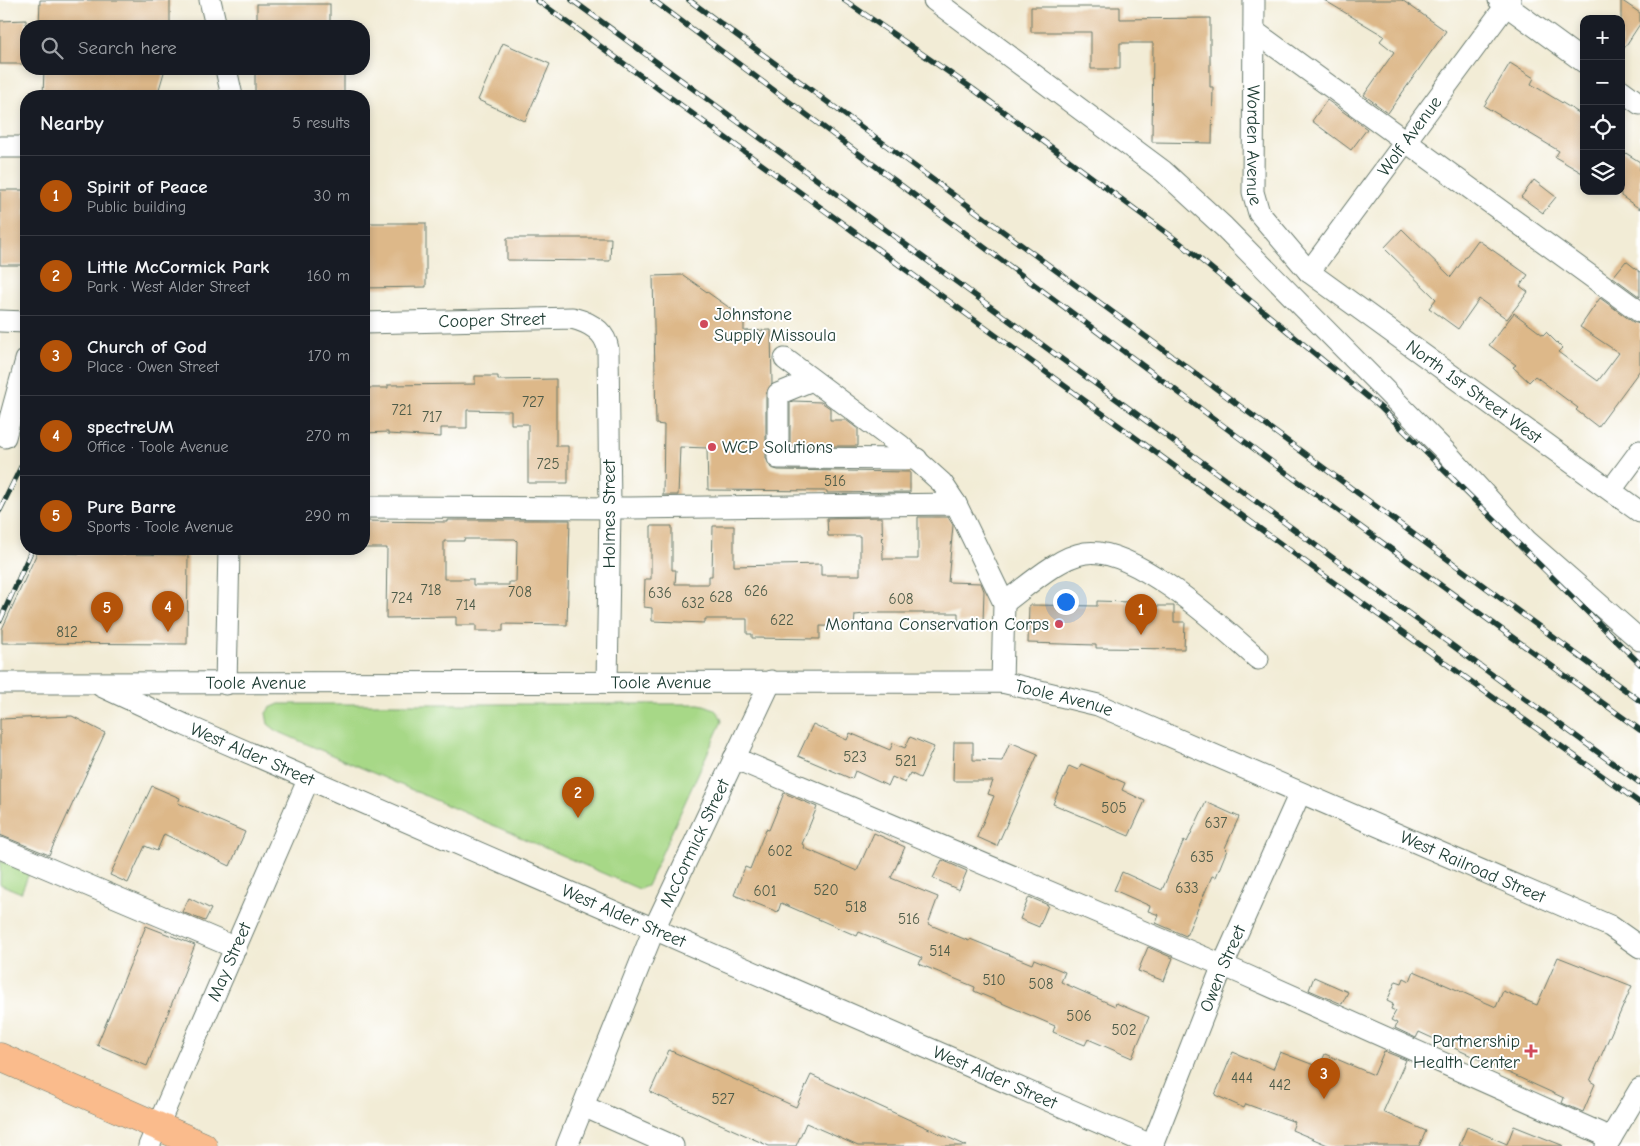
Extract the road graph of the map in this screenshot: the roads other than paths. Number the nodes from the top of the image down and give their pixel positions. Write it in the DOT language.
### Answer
graph roads {
  1 [pos="210,0"];
  2 [pos="934,0"];
  3 [pos="1254,0"];
  4 [pos="1505,2"];
  5 [pos="215,20"];
  6 [pos="1254,31"];
  7 [pos="1581,60"];
  8 [pos="227,75"];
  9 [pos="231,90"];
  10 [pos="1625,93"];
  11 [pos="1640,104"];
  12 [pos="1406,141"];
  13 [pos="0,147"];
  14 [pos="20,147"];
  15 [pos="1309,272"];
  16 [pos="1640,312"];
  17 [pos="0,321"];
  18 [pos="20,322"];
  19 [pos="370,323"];
  20 [pos="607,345"];
  21 [pos="784,359"];
  22 [pos="812,380"];
  23 [pos="20,382"];
  24 [pos="5,438"];
  25 [pos="1640,451"];
  26 [pos="917,459"];
  27 [pos="1611,490"];
  28 [pos="956,504"];
  29 [pos="370,507"];
  30 [pos="610,508"];
  31 [pos="1640,512"];
  32 [pos="228,555"];
  33 [pos="1004,603"];
  34 [pos="1640,640"];
  35 [pos="1258,659"];
  36 [pos="770,681"];
  37 [pos="606,682"];
  38 [pos="1002,682"];
  39 [pos="0,683"];
  40 [pos="96,684"];
  41 [pos="226,684"];
  42 [pos="734,758"];
  43 [pos="310,778"];
  44 [pos="1300,793"];
  45 [pos="0,848"];
  46 [pos="654,929"];
  47 [pos="1640,947"];
  48 [pos="236,948"];
  49 [pos="1222,965"];
  50 [pos="0,1057"];
  51 [pos="1640,1089"];
  52 [pos="583,1106"];
  53 [pos="154,1135"];
  54 [pos="1609,1142"];
  55 [pos="204,1146"];
  56 [pos="567,1146"];
  57 [pos="673,1146"];
  58 [pos="1152,1146"];
  1 -- 5 [label="street"];
  2 -- 34 [label="street"];
  3 -- 6 [label="street, Worden Avenue"];
  4 -- 7 [label="street"];
  4 -- 12 [label="street, Wolf Avenue"];
  6 -- 12 [label="street"];
  6 -- 15 [label="street, Worden Avenue"];
  8 -- 9 [label="street"];
  10 -- 11 [label="street"];
  12 -- 15 [label="street, Wolf Avenue"];
  12 -- 16 [label="street"];
  13 -- 14 [label="street"];
  15 -- 27 [label="street, North 1st Street West"];
  17 -- 18 [label="street"];
  19 -- 20 [label="street, Cooper Street"];
  20 -- 30 [label="street, Holmes Street"];
  21 -- 22 [label="street"];
  22 -- 26 [label="street"];
  22 -- 26 [label="street"];
  23 -- 24 [label="street"];
  25 -- 27 [label="street"];
  26 -- 28 [label="street"];
  27 -- 31 [label="street, North 1st Street West"];
  28 -- 30 [label="street"];
  28 -- 33 [label="street"];
  29 -- 30 [label="street"];
  30 -- 37 [label="street, Holmes Street"];
  32 -- 41 [label="street"];
  33 -- 35 [label="street"];
  33 -- 38 [label="street"];
  36 -- 37 [label="street, Toole Avenue"];
  36 -- 38 [label="street, Toole Avenue"];
  36 -- 42 [label="street, McCormick Street"];
  37 -- 41 [label="street, Toole Avenue"];
  38 -- 44 [label="street, Toole Avenue"];
  39 -- 40 [label="street, Toole Avenue"];
  40 -- 41 [label="street, Toole Avenue"];
  40 -- 43 [label="street, West Alder Street"];
  42 -- 46 [label="street, McCormick Street"];
  42 -- 49 [label="street"];
  43 -- 46 [label="street, West Alder Street"];
  43 -- 48 [label="street, May Street"];
  44 -- 47 [label="street, West Railroad Street"];
  44 -- 49 [label="street, Owen Street"];
  45 -- 48 [label="street"];
  46 -- 52 [label="street, McCormick Street"];
  46 -- 58 [label="street, West Alder Street"];
  48 -- 53 [label="street, May Street"];
  49 -- 54 [label="street"];
  49 -- 58 [label="street, Owen Street"];
  50 -- 53 [label="main road"];
  51 -- 54 [label="street"];
  52 -- 56 [label="street, McCormick Street"];
  52 -- 57 [label="street"];
  53 -- 55 [label="main road"];
}
